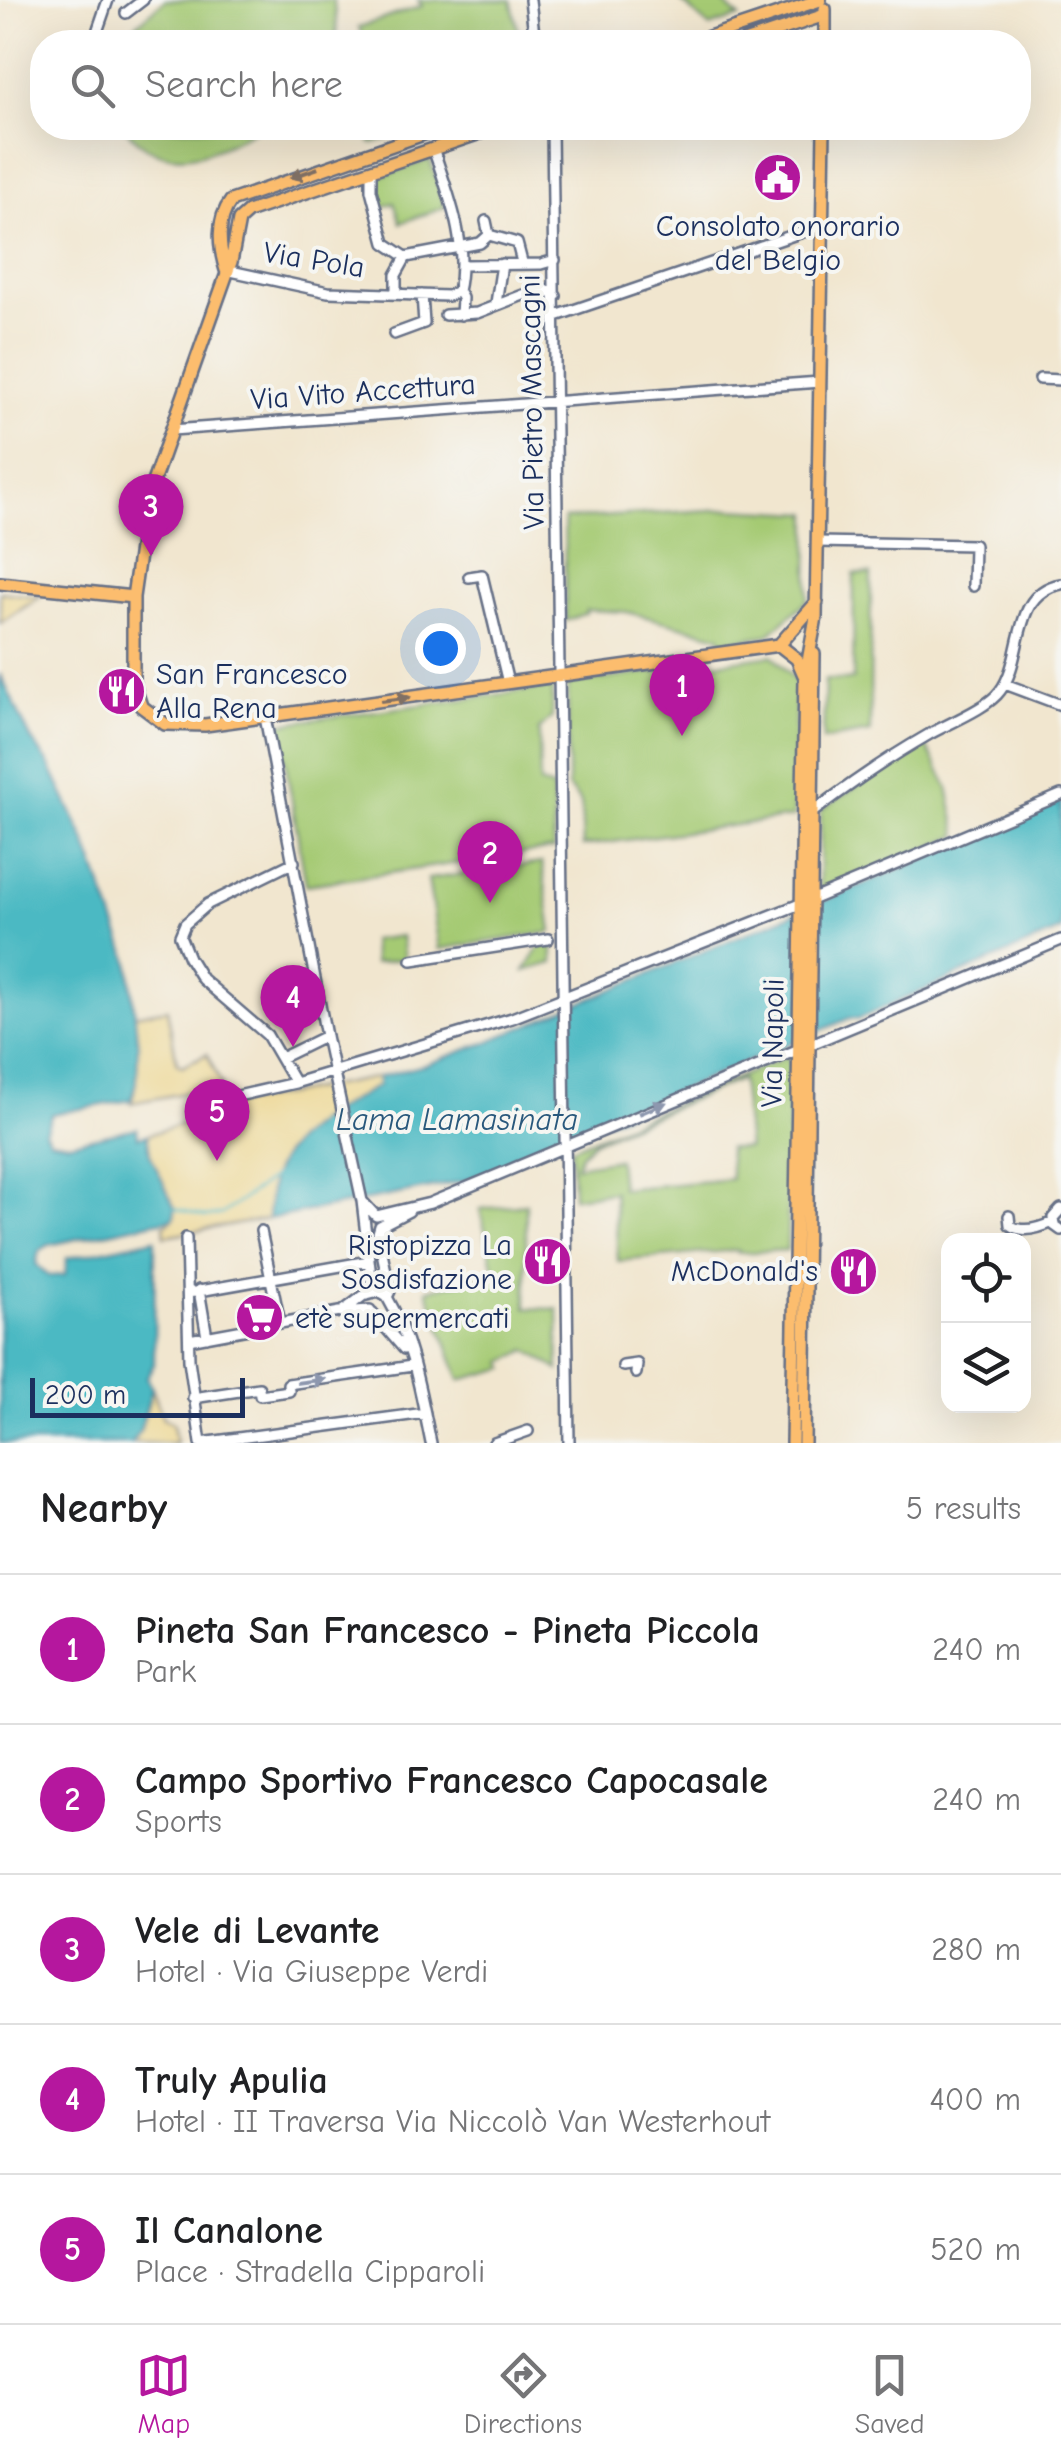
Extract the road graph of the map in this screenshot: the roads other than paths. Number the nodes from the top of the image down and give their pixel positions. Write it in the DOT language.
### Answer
graph roads {
  1 [pos="108,0"];
  2 [pos="144,0"];
  3 [pos="530,0"];
  4 [pos="823,0"];
  5 [pos="126,13"];
  6 [pos="825,15"];
  7 [pos="98,29"];
  8 [pos="534,30"];
  9 [pos="731,30"];
  10 [pos="780,30"];
  11 [pos="825,30"];
  12 [pos="403,140"];
  13 [pos="458,140"];
  14 [pos="552,140"];
  15 [pos="824,140"];
  16 [pos="434,148"];
  17 [pos="365,152"];
  18 [pos="371,170"];
  19 [pos="486,222"];
  20 [pos="822,226"];
  21 [pos="488,235"];
  22 [pos="458,245"];
  23 [pos="406,257"];
  24 [pos="522,262"];
  25 [pos="552,262"];
  26 [pos="502,264"];
  27 [pos="464,265"];
  28 [pos="226,270"];
  29 [pos="541,288"];
  30 [pos="458,291"];
  31 [pos="396,294"];
  32 [pos="422,295"];
  33 [pos="556,296"];
  34 [pos="496,303"];
  35 [pos="461,314"];
  36 [pos="445,315"];
  37 [pos="556,316"];
  38 [pos="394,334"];
  39 [pos="1040,379"];
  40 [pos="1061,380"];
  41 [pos="820,382"];
  42 [pos="557,402"];
  43 [pos="172,430"];
  44 [pos="818,542"];
  45 [pos="469,577"];
  46 [pos="0,583"];
  47 [pos="1061,584"];
  48 [pos="973,586"];
  49 [pos="133,597"];
  50 [pos="816,602"];
  51 [pos="813,645"];
  52 [pos="779,646"];
  53 [pos="560,676"];
  54 [pos="805,678"];
  55 [pos="508,683"];
  56 [pos="1005,684"];
  57 [pos="1061,706"];
  58 [pos="265,717"];
  59 [pos="1061,795"];
  60 [pos="813,812"];
  61 [pos="294,862"];
  62 [pos="806,902"];
  63 [pos="548,939"];
  64 [pos="1061,940"];
  65 [pos="412,960"];
  66 [pos="563,1002"];
  67 [pos="326,1036"];
  68 [pos="804,1045"];
  69 [pos="281,1058"];
  70 [pos="335,1074"];
  71 [pos="295,1084"];
  72 [pos="202,1104"];
  73 [pos="564,1146"];
  74 [pos="362,1201"];
  75 [pos="1061,1210"];
  76 [pos="1010,1216"];
  77 [pos="377,1221"];
  78 [pos="1052,1222"];
  79 [pos="364,1224"];
  80 [pos="1061,1230"];
  81 [pos="261,1231"];
  82 [pos="186,1238"];
  83 [pos="369,1261"];
  84 [pos="270,1277"];
  85 [pos="200,1290"];
  86 [pos="188,1292"];
  87 [pos="371,1294"];
  88 [pos="388,1298"];
  89 [pos="371,1311"];
  90 [pos="340,1312"];
  91 [pos="280,1323"];
  92 [pos="207,1336"];
  93 [pos="188,1340"];
  94 [pos="411,1360"];
  95 [pos="623,1366"];
  96 [pos="638,1367"];
  97 [pos="194,1398"];
  98 [pos="425,1413"];
  99 [pos="528,1431"];
  100 [pos="238,1441"];
  101 [pos="201,1443"];
  102 [pos="431,1443"];
  103 [pos="494,1443"];
  104 [pos="570,1443"];
  105 [pos="792,1443"];
  106 [pos="804,1443"];
  1 -- 7 [label="street"];
  2 -- 5 [label="street"];
  3 -- 8 [label="street"];
  4 -- 6 [label="main road"];
  4 -- 9 [label="main road"];
  6 -- 10 [label="main road"];
  6 -- 11 [label="main road"];
  12 -- 17 [label="main road"];
  13 -- 16 [label="main road"];
  14 -- 25 [label="street, Via Pietro Mascagni"];
  15 -- 20 [label="main road, Via Napoli"];
  16 -- 18 [label="main road"];
  16 -- 22 [label="street"];
  17 -- 18 [label="main road"];
  17 -- 28 [label="main road, one-way"];
  18 -- 23 [label="street"];
  18 -- 28 [label="main road"];
  19 -- 21 [label="street"];
  20 -- 37 [label="street"];
  20 -- 41 [label="main road, Via Napoli"];
  21 -- 22 [label="street"];
  21 -- 24 [label="street"];
  22 -- 23 [label="street"];
  22 -- 27 [label="street"];
  23 -- 31 [label="street"];
  24 -- 25 [label="street"];
  24 -- 26 [label="street"];
  25 -- 29 [label="street"];
  25 -- 33 [label="street, Via Pietro Mascagni"];
  26 -- 27 [label="street"];
  26 -- 34 [label="street"];
  27 -- 30 [label="street"];
  28 -- 31 [label="street, Via Pola"];
  28 -- 43 [label="main road"];
  29 -- 33 [label="street"];
  29 -- 34 [label="street"];
  30 -- 32 [label="street, Via Pola"];
  30 -- 35 [label="street"];
  31 -- 32 [label="street, Via Pola"];
  32 -- 38 [label="street"];
  33 -- 37 [label="street, Via Pietro Mascagni"];
  34 -- 35 [label="street"];
  35 -- 36 [label="street"];
  37 -- 42 [label="street, Via Pietro Mascagni"];
  39 -- 40 [label="street"];
  41 -- 42 [label="street, Via Vito Accettura"];
  41 -- 44 [label="main road, Via Napoli"];
  42 -- 43 [label="street, Via Vito Accettura"];
  42 -- 53 [label="street, Via Pietro Mascagni"];
  43 -- 49 [label="main road"];
  44 -- 48 [label="street"];
  44 -- 50 [label="main road, Via Napoli"];
  45 -- 55 [label="street"];
  46 -- 49 [label="main road"];
  47 -- 56 [label="street"];
  49 -- 58 [label="main road"];
  50 -- 51 [label="main road, Via Napoli"];
  50 -- 52 [label="main road"];
  51 -- 54 [label="main road, Via Napoli"];
  51 -- 60 [label="main road, Via Napoli"];
  52 -- 53 [label="main road"];
  52 -- 54 [label="main road"];
  53 -- 55 [label="main road"];
  53 -- 66 [label="street, Via Pietro Mascagni"];
  54 -- 62 [label="main road, Via Napoli"];
  58 -- 55 [label="main road, one-way"];
  56 -- 57 [label="street"];
  56 -- 60 [label="street"];
  58 -- 61 [label="street"];
  59 -- 62 [label="street"];
  60 -- 62 [label="main road, Via Napoli"];
  61 -- 67 [label="street"];
  61 -- 69 [label="street"];
  62 -- 66 [label="street"];
  62 -- 68 [label="main road, Via Napoli"];
  63 -- 65 [label="street"];
  64 -- 68 [label="street"];
  66 -- 70 [label="street"];
  66 -- 73 [label="street, Via Pietro Mascagni"];
  67 -- 69 [label="street"];
  67 -- 70 [label="street"];
  73 -- 68 [label="street, one-way"];
  68 -- 105 [label="main road, Via Napoli"];
  68 -- 106 [label="main road, Via Napoli"];
  69 -- 71 [label="street"];
  70 -- 71 [label="street"];
  70 -- 74 [label="street"];
  71 -- 72 [label="street"];
  73 -- 77 [label="street"];
  73 -- 104 [label="street, Via Pietro Mascagni"];
  74 -- 77 [label="street"];
  74 -- 79 [label="street"];
  75 -- 78 [label="street"];
  76 -- 78 [label="street"];
  77 -- 79 [label="street"];
  77 -- 88 [label="street"];
  78 -- 80 [label="street"];
  79 -- 83 [label="street"];
  81 -- 84 [label="street"];
  82 -- 86 [label="street"];
  83 -- 84 [label="street"];
  83 -- 87 [label="street"];
  84 -- 85 [label="street"];
  84 -- 91 [label="street"];
  85 -- 86 [label="street"];
  85 -- 92 [label="street"];
  86 -- 93 [label="street"];
  87 -- 88 [label="street"];
  87 -- 89 [label="street"];
  87 -- 90 [label="street"];
  88 -- 89 [label="street"];
  88 -- 94 [label="street"];
  89 -- 90 [label="street"];
  89 -- 94 [label="street"];
  90 -- 91 [label="street"];
  91 -- 92 [label="street"];
  92 -- 93 [label="street"];
  93 -- 97 [label="street"];
  97 -- 94 [label="street, one-way"];
  94 -- 98 [label="street"];
  95 -- 96 [label="street"];
  97 -- 101 [label="street"];
  98 -- 100 [label="street"];
  98 -- 102 [label="street"];
  99 -- 103 [label="street"];
  100 -- 101 [label="street"];
}
